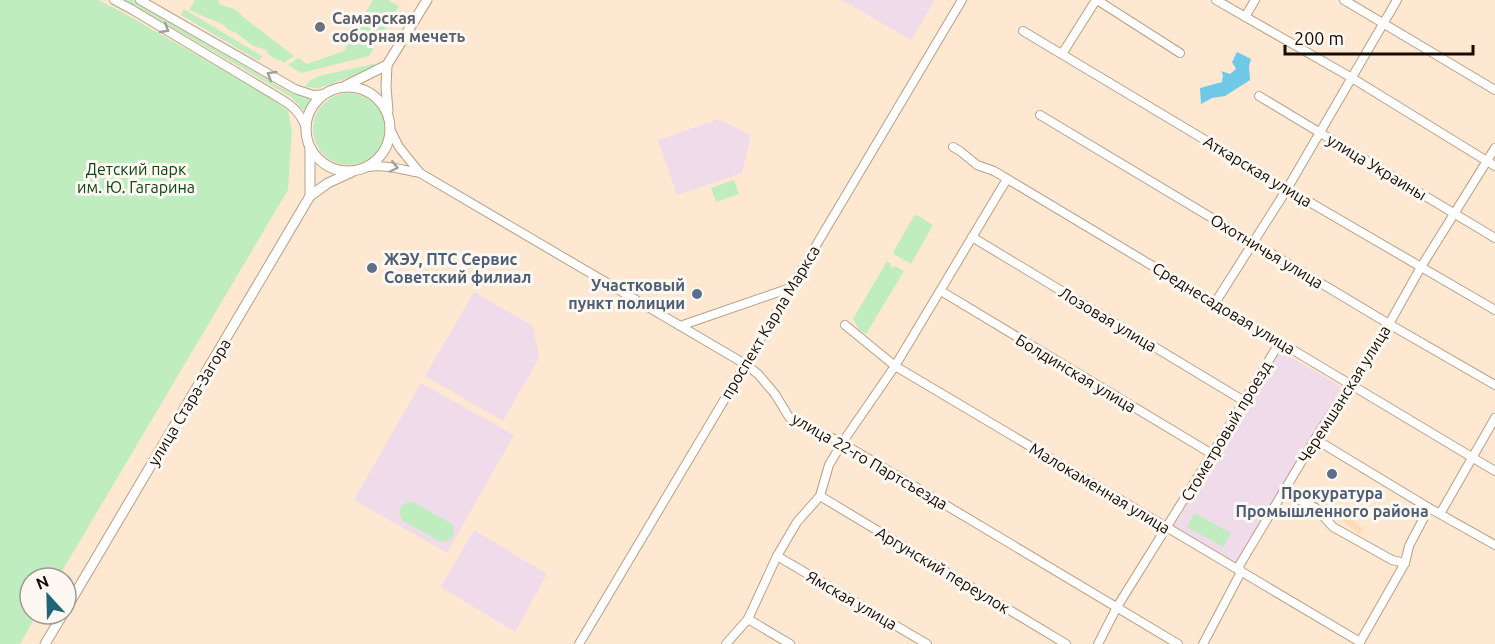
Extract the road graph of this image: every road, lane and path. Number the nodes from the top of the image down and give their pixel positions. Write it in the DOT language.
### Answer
graph roads {
  1 [pos="114,0"];
  2 [pos="140,0"];
  3 [pos="427,0"];
  4 [pos="962,0"];
  5 [pos="1096,0"];
  6 [pos="1216,0"];
  7 [pos="1255,0"];
  8 [pos="1344,0"];
  9 [pos="1397,0"];
  10 [pos="1245,17"];
  11 [pos="1384,23"];
  12 [pos="1023,30"];
  13 [pos="1180,53"];
  14 [pos="1062,54"];
  15 [pos="387,65"];
  16 [pos="1352,78"];
  17 [pos="345,86"];
  18 [pos="1495,90"];
  19 [pos="325,94"];
  20 [pos="1259,96"];
  21 [pos="1040,115"];
  22 [pos="388,117"];
  23 [pos="306,128"];
  24 [pos="391,131"];
  25 [pos="1320,133"];
  26 [pos="953,147"];
  27 [pos="310,148"];
  28 [pos="1495,148"];
  29 [pos="1486,161"];
  30 [pos="368,166"];
  31 [pos="1495,166"];
  32 [pos="352,172"];
  33 [pos="420,173"];
  34 [pos="1007,179"];
  35 [pos="1287,189"];
  36 [pos="310,196"];
  37 [pos="1454,214"];
  38 [pos="972,237"];
  39 [pos="1495,238"];
  40 [pos="1254,243"];
  41 [pos="1421,267"];
  42 [pos="790,288"];
  43 [pos="941,291"];
  44 [pos="1215,303"];
  45 [pos="1495,310"];
  46 [pos="1389,324"];
  47 [pos="680,326"];
  48 [pos="845,326"];
  49 [pos="1280,342"];
  50 [pos="745,364"];
  51 [pos="896,366"];
  52 [pos="1350,384"];
  53 [pos="1495,385"];
  54 [pos="1244,401"];
  55 [pos="1495,418"];
  56 [pos="1316,439"];
  57 [pos="842,443"];
  58 [pos="1212,454"];
  59 [pos="1473,457"];
  60 [pos="1495,471"];
  61 [pos="1282,492"];
  62 [pos="820,496"];
  63 [pos="1430,508"];
  64 [pos="1440,514"];
  65 [pos="1167,528"];
  66 [pos="1495,545"];
  67 [pos="777,556"];
  68 [pos="1405,563"];
  69 [pos="1241,572"];
  70 [pos="78,589"];
  71 [pos="1117,607"];
  72 [pos="748,619"];
  73 [pos="56,626"];
  74 [pos="1360,643"];
  75 [pos="45,644"];
  76 [pos="579,644"];
  77 [pos="726,644"];
  78 [pos="790,644"];
  79 [pos="927,644"];
  80 [pos="1066,644"];
  81 [pos="1098,644"];
  82 [pos="1178,644"];
  83 [pos="1203,644"];
  1 -- 23 [label="street, one-way"];
  19 -- 2 [label="street, one-way"];
  3 -- 15 [label="main road"];
  4 -- 42 [label="street, проспект Карла Маркса"];
  5 -- 13 [label="street"];
  5 -- 14 [label="street"];
  6 -- 10 [label="street"];
  7 -- 10 [label="street"];
  8 -- 11 [label="street"];
  9 -- 11 [label="street"];
  10 -- 16 [label="street"];
  11 -- 16 [label="street"];
  11 -- 18 [label="street"];
  12 -- 14 [label="street, Аткарская улица"];
  14 -- 35 [label="street, Аткарская улица"];
  15 -- 17 [label="main road"];
  15 -- 22 [label="main road"];
  16 -- 25 [label="street"];
  16 -- 29 [label="street"];
  17 -- 19 [label="main road"];
  17 -- 22 [label="main road"];
  19 -- 23 [label="main road"];
  20 -- 25 [label="street, улица Украины"];
  21 -- 40 [label="street, Охотничья улица"];
  22 -- 24 [label="main road"];
  23 -- 27 [label="main road"];
  24 -- 30 [label="main road"];
  24 -- 33 [label="street, улица 22-го Партсъезда"];
  25 -- 35 [label="street"];
  25 -- 37 [label="street, улица Украины"];
  26 -- 34 [label="street, Среднесадовая улица"];
  27 -- 32 [label="main road"];
  27 -- 36 [label="main road"];
  28 -- 29 [label="street, Черемшанская улица"];
  29 -- 31 [label="street"];
  29 -- 37 [label="street, Черемшанская улица"];
  30 -- 32 [label="main road"];
  30 -- 33 [label="street, улица 22-го Партсъезда, one-way"];
  32 -- 36 [label="main road, улица Стара-Загора"];
  33 -- 47 [label="street, улица 22-го Партсъезда"];
  34 -- 38 [label="street"];
  34 -- 44 [label="street, Среднесадовая улица"];
  35 -- 40 [label="street"];
  35 -- 41 [label="street, Аткарская улица"];
  36 -- 70 [label="main road, улица Стара-Загора"];
  37 -- 39 [label="street, улица Украины"];
  37 -- 41 [label="street, Черемшанская улица"];
  38 -- 43 [label="street"];
  38 -- 54 [label="street, Лозовая улица"];
  40 -- 44 [label="street"];
  40 -- 46 [label="street, Охотничья улица"];
  41 -- 45 [label="street, Аткарская улица"];
  41 -- 46 [label="street, Черемшанская улица"];
  42 -- 47 [label="street"];
  42 -- 50 [label="street, проспект Карла Маркса"];
  43 -- 51 [label="street"];
  43 -- 58 [label="street, Болдинская улица"];
  44 -- 49 [label="street, Среднесадовая улица"];
  46 -- 52 [label="street, Черемшанская улица"];
  46 -- 53 [label="street, Охотничья улица"];
  47 -- 50 [label="street, улица 22-го Партсъезда"];
  48 -- 51 [label="street, Малокаменная улица"];
  49 -- 52 [label="street, Среднесадовая улица"];
  49 -- 54 [label="street, Стометровый проезд"];
  50 -- 57 [label="street, улица 22-го Партсъезда"];
  50 -- 76 [label="street, проспект Карла Маркса"];
  51 -- 57 [label="street"];
  51 -- 65 [label="street, Малокаменная улица"];
  52 -- 56 [label="street, Черемшанская улица"];
  52 -- 59 [label="street, Среднесадовая улица"];
  54 -- 58 [label="street, Стометровый проезд"];
  55 -- 59 [label="street"];
  56 -- 61 [label="street, Черемшанская улица"];
  56 -- 63 [label="street"];
  57 -- 62 [label="street"];
  57 -- 71 [label="street, улица 22-го Партсъезда"];
  58 -- 65 [label="street, Стометровый проезд"];
  59 -- 60 [label="street, Среднесадовая улица"];
  59 -- 64 [label="street"];
  61 -- 68 [label="street"];
  61 -- 69 [label="street, Черемшанская улица"];
  62 -- 67 [label="street"];
  62 -- 80 [label="street, Аргунский переулок"];
  63 -- 64 [label="street"];
  63 -- 68 [label="street"];
  64 -- 66 [label="street"];
  65 -- 69 [label="street, Малокаменная улица"];
  65 -- 71 [label="street, Стометровый проезд"];
  67 -- 72 [label="street"];
  67 -- 79 [label="street, Ямская улица"];
  68 -- 74 [label="street"];
  69 -- 74 [label="street, Малокаменная улица"];
  69 -- 83 [label="street, Черемшанская улица"];
  71 -- 81 [label="street, Стометровый проезд"];
  71 -- 82 [label="street, улица 22-го Партсъезда"];
  72 -- 77 [label="street"];
  72 -- 78 [label="street"];
  73 -- 75 [label="main road"];
}
